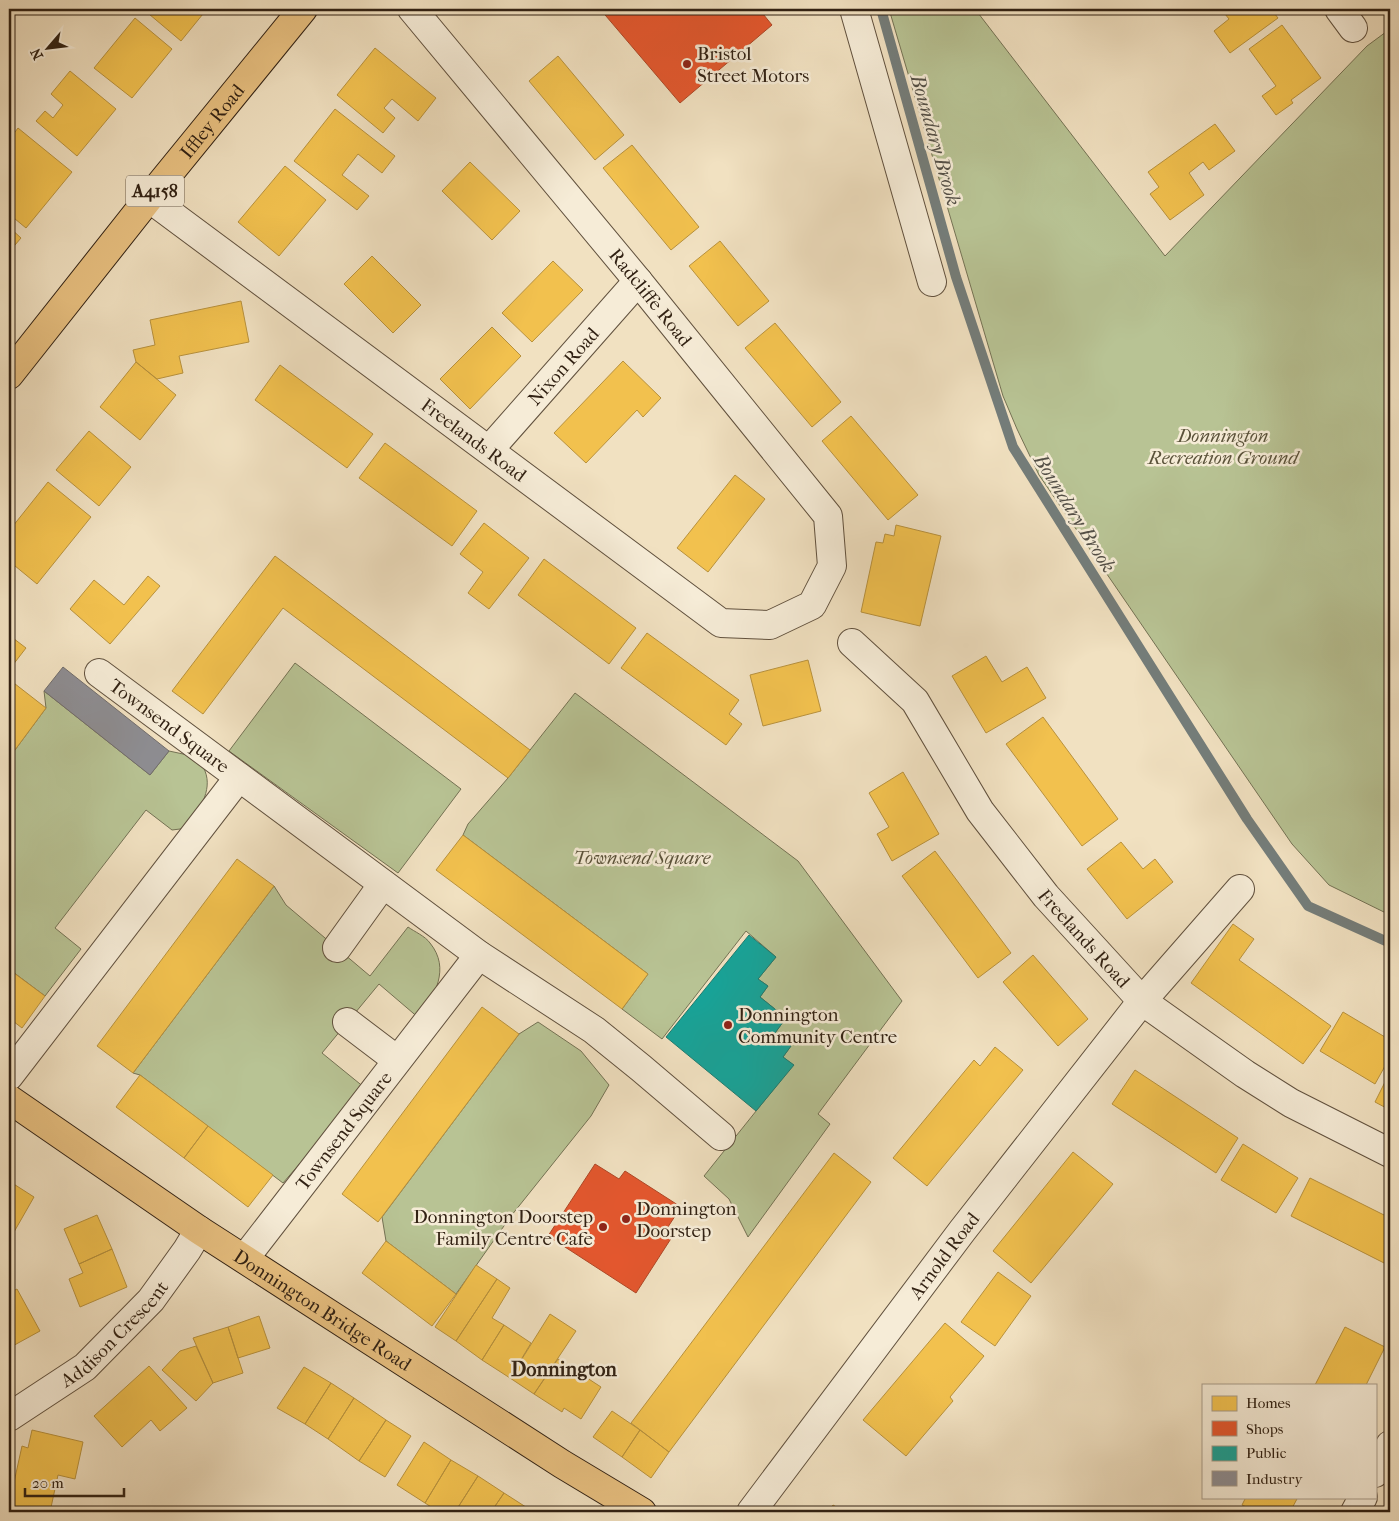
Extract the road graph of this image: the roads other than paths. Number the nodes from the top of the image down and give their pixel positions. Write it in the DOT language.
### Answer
graph roads {
  1 [pos="302,9"];
  2 [pos="412,9"];
  3 [pos="854,9"];
  4 [pos="149,198"];
  5 [pos="638,281"];
  6 [pos="932,282"];
  7 [pos="9,375"];
  8 [pos="489,450"];
  9 [pos="812,605"];
  10 [pos="852,643"];
  11 [pos="99,673"];
  12 [pos="239,776"];
  13 [pos="383,884"];
  14 [pos="1240,888"];
  15 [pos="337,948"];
  16 [pos="479,955"];
  17 [pos="1142,1001"];
  18 [pos="347,1022"];
  19 [pos="397,1060"];
  20 [pos="9,1076"];
  21 [pos="9,1099"];
  22 [pos="721,1136"];
  23 [pos="1390,1153"];
  24 [pos="199,1230"];
  25 [pos="245,1258"];
  26 [pos="9,1417"];
  27 [pos="1390,1444"];
  28 [pos="1376,1471"];
  29 [pos="1362,1498"];
  30 [pos="642,1512"];
  31 [pos="751,1512"];
  32 [pos="1355,1512"];
  1 -- 4 [label="main road, Iffley Road / A4158"];
  2 -- 5 [label="street, Radcliffe Road"];
  3 -- 6 [label="street"];
  4 -- 7 [label="main road, Iffley Road / A4158"];
  4 -- 8 [label="street, Freelands Road"];
  5 -- 8 [label="street, Nixon Road"];
  5 -- 9 [label="street, Radcliffe Road"];
  8 -- 9 [label="street, Freelands Road"];
  10 -- 17 [label="street, Freelands Road"];
  11 -- 12 [label="street, Townsend Square"];
  12 -- 13 [label="street, Townsend Square"];
  12 -- 20 [label="street, Townsend Square"];
  13 -- 15 [label="street"];
  13 -- 16 [label="street, Townsend Square"];
  14 -- 17 [label="street, Arnold Road"];
  16 -- 19 [label="street, Townsend Square"];
  16 -- 22 [label="street, Townsend Square"];
  17 -- 23 [label="street, Freelands Road"];
  17 -- 31 [label="street, Arnold Road"];
  18 -- 19 [label="street"];
  19 -- 25 [label="street, Townsend Square"];
  21 -- 24 [label="main road, Donnington Bridge Road"];
  24 -- 25 [label="main road, Donnington Bridge Road"];
  24 -- 26 [label="street, Addison Crescent"];
  25 -- 30 [label="main road, Donnington Bridge Road"];
  27 -- 28 [label="street"];
  29 -- 32 [label="street"];
}
